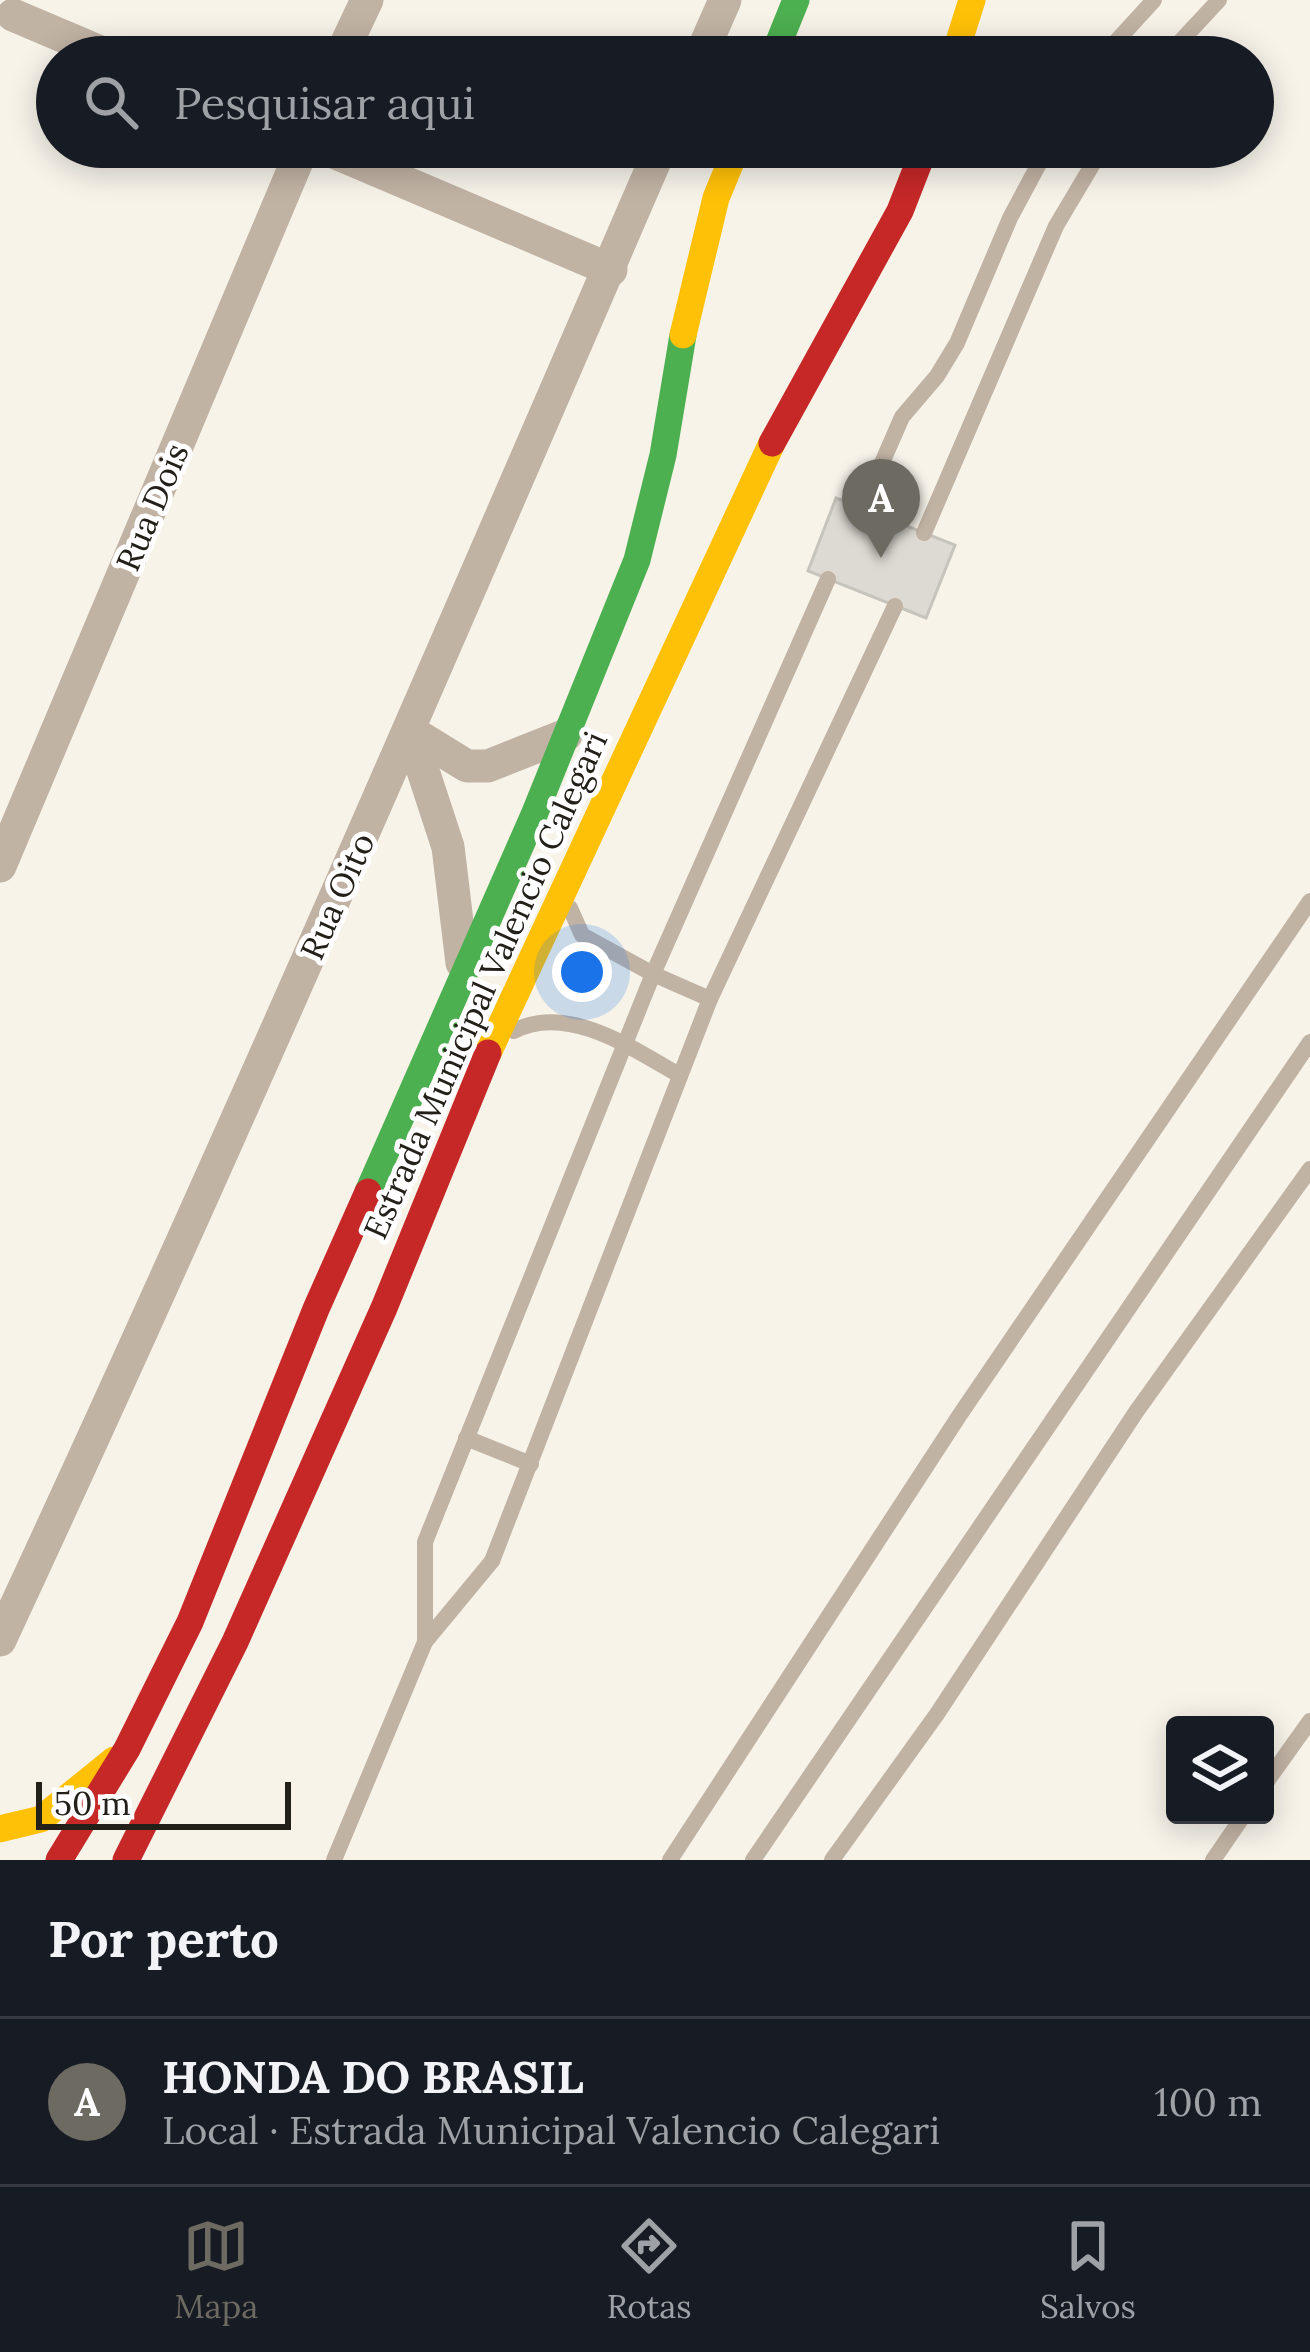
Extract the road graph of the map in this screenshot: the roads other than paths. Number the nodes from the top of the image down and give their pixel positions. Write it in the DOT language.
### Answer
graph roads {
  1 [pos="367,0"];
  2 [pos="725,0"];
  3 [pos="796,0"];
  4 [pos="972,0"];
  5 [pos="1154,0"];
  6 [pos="1219,0"];
  7 [pos="11,20"];
  8 [pos="55,36"];
  9 [pos="350,36"];
  10 [pos="709,36"];
  11 [pos="781,36"];
  12 [pos="961,36"];
  13 [pos="1121,36"];
  14 [pos="1186,36"];
  15 [pos="294,168"];
  16 [pos="371,168"];
  17 [pos="653,168"];
  18 [pos="728,168"];
  19 [pos="916,168"];
  20 [pos="1037,168"];
  21 [pos="1090,168"];
  22 [pos="610,270"];
  23 [pos="862,509"];
  24 [pos="924,533"];
  25 [pos="828,579"];
  26 [pos="895,605"];
  27 [pos="410,731"];
  28 [pos="566,735"];
  29 [pos="0,866"];
  30 [pos="562,890"];
  31 [pos="1310,901"];
  32 [pos="652,974"];
  33 [pos="464,975"];
  34 [pos="710,999"];
  35 [pos="1310,1042"];
  36 [pos="492,1043"];
  37 [pos="625,1044"];
  38 [pos="680,1075"];
  39 [pos="1310,1169"];
  40 [pos="466,1438"];
  41 [pos="531,1465"];
  42 [pos="0,1640"];
  43 [pos="425,1642"];
  44 [pos="1310,1721"];
  45 [pos="128,1749"];
  46 [pos="1274,1771"];
  47 [pos="1238,1824"];
  48 [pos="0,1828"];
  49 [pos="58,1860"];
  50 [pos="126,1860"];
  51 [pos="334,1860"];
  52 [pos="670,1860"];
  53 [pos="753,1860"];
  54 [pos="832,1860"];
  55 [pos="1213,1860"];
  1 -- 9 [label="street"];
  2 -- 10 [label="street"];
  3 -- 11 [label="main road"];
  4 -- 12 [label="main road"];
  5 -- 13 [label="lane"];
  6 -- 14 [label="lane"];
  7 -- 8 [label="street"];
  15 -- 29 [label="street, Rua Dois"];
  16 -- 22 [label="street"];
  17 -- 22 [label="street, Rua Oito"];
  18 -- 28 [label="main road, Estrada Municipal Valencio Calegari"];
  19 -- 30 [label="main road, Estrada Municipal Valencio Calegari"];
  20 -- 23 [label="lane"];
  21 -- 24 [label="lane"];
  22 -- 27 [label="street, Rua Oito"];
  25 -- 32 [label="lane"];
  26 -- 34 [label="lane"];
  27 -- 28 [label="street"];
  27 -- 33 [label="street"];
  27 -- 42 [label="street, Rua Oito"];
  28 -- 33 [label="main road, Estrada Municipal Valencio Calegari"];
  30 -- 32 [label="lane"];
  30 -- 36 [label="main road, Estrada Municipal Valencio Calegari"];
  31 -- 52 [label="lane"];
  32 -- 34 [label="lane"];
  32 -- 37 [label="lane"];
  33 -- 45 [label="main road, Estrada Municipal Valencio Calegari"];
  34 -- 38 [label="lane"];
  35 -- 53 [label="lane"];
  36 -- 37 [label="lane"];
  36 -- 50 [label="main road, Estrada Municipal Valencio Calegari"];
  37 -- 38 [label="lane"];
  37 -- 40 [label="lane"];
  38 -- 41 [label="lane"];
  39 -- 54 [label="lane"];
  40 -- 41 [label="lane"];
  40 -- 43 [label="lane"];
  41 -- 43 [label="lane"];
  43 -- 51 [label="lane"];
  44 -- 46 [label="lane"];
  45 -- 48 [label="main road"];
  45 -- 49 [label="main road, Estrada Municipal Valencio Calegari"];
  47 -- 55 [label="lane"];
}
